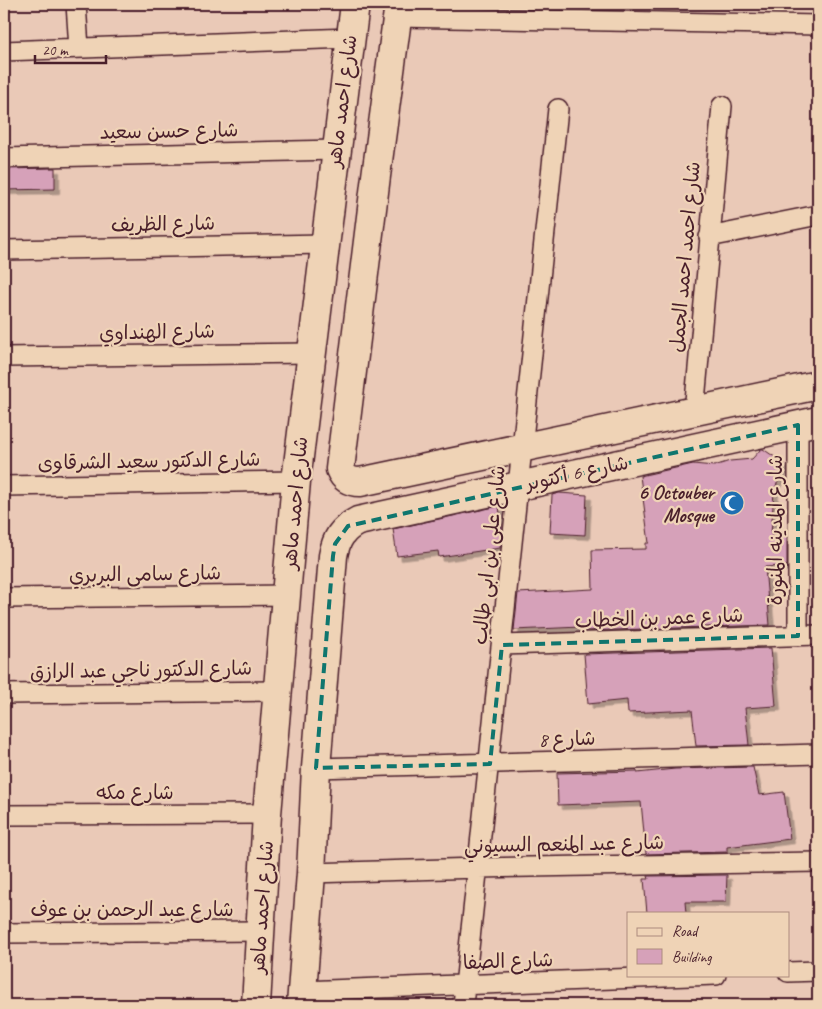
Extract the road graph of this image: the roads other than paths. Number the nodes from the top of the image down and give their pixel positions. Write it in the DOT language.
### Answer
graph roads {
  1 [pos="76,4"];
  2 [pos="355,4"];
  3 [pos="398,10"];
  4 [pos="818,25"];
  5 [pos="350,38"];
  6 [pos="79,48"];
  7 [pos="4,50"];
  8 [pos="722,106"];
  9 [pos="558,110"];
  10 [pos="336,150"];
  11 [pos="4,158"];
  12 [pos="818,215"];
  13 [pos="709,237"];
  14 [pos="324,244"];
  15 [pos="4,250"];
  16 [pos="311,353"];
  17 [pos="4,357"];
  18 [pos="818,385"];
  19 [pos="694,412"];
  20 [pos="808,423"];
  21 [pos="522,448"];
  22 [pos="296,481"];
  23 [pos="518,485"];
  24 [pos="4,486"];
  25 [pos="286,594"];
  26 [pos="4,598"];
  27 [pos="818,635"];
  28 [pos="798,636"];
  29 [pos="502,645"];
  30 [pos="278,691"];
  31 [pos="4,694"];
  32 [pos="818,754"];
  33 [pos="490,764"];
  34 [pos="316,768"];
  35 [pos="267,814"];
  36 [pos="4,816"];
  37 [pos="818,862"];
  38 [pos="478,868"];
  39 [pos="311,873"];
  40 [pos="260,931"];
  41 [pos="4,933"];
  42 [pos="818,971"];
  43 [pos="790,972"];
  44 [pos="691,976"];
  45 [pos="465,985"];
  46 [pos="302,998"];
  47 [pos="256,1005"];
  48 [pos="463,1005"];
  1 -- 6 [label="street"];
  2 -- 5 [label="main road, شارع احمد ماهر"];
  3 -- 4 [label="street"];
  3 -- 21 [label="main road, شارع 6 أكتوبر"];
  5 -- 6 [label="street"];
  5 -- 10 [label="main road, شارع احمد ماهر"];
  6 -- 7 [label="street"];
  8 -- 13 [label="street, شارع احمد احمد الجمل"];
  9 -- 21 [label="street, شارع على بن ابى طالب"];
  10 -- 11 [label="street, شارع حسن سعيد"];
  10 -- 14 [label="main road, شارع احمد ماهر"];
  12 -- 13 [label="street"];
  13 -- 19 [label="street, شارع احمد احمد الجمل"];
  14 -- 15 [label="street, شارع الظريف"];
  14 -- 16 [label="main road, شارع احمد ماهر"];
  16 -- 17 [label="street, شارع الهنداوي"];
  16 -- 22 [label="main road, شارع احمد ماهر"];
  18 -- 19 [label="main road, شارع 6 أكتوبر"];
  19 -- 21 [label="main road, شارع 6 أكتوبر"];
  20 -- 23 [label="main road, شارع 6 أكتوبر"];
  20 -- 28 [label="street, شارع المدينه المنورة"];
  21 -- 23 [label="street, شارع على بن ابى طالب"];
  22 -- 24 [label="street, شارع الدكتور سعيد الشرقاوى"];
  22 -- 25 [label="main road, شارع احمد ماهر"];
  23 -- 29 [label="street, شارع على بن ابى طالب"];
  23 -- 34 [label="main road, شارع 6 أكتوبر"];
  25 -- 26 [label="street, شارع سامى البربري"];
  25 -- 30 [label="main road, شارع احمد ماهر"];
  27 -- 28 [label="street, شارع عمر بن الخطاب"];
  28 -- 29 [label="street, شارع عمر بن الخطاب"];
  29 -- 33 [label="street, شارع على بن ابى طالب"];
  30 -- 31 [label="street, شارع الدكتور ناجي عبد الرازق"];
  30 -- 35 [label="main road, شارع احمد ماهر"];
  32 -- 33 [label="street, شارع 8"];
  33 -- 34 [label="street, شارع 8"];
  33 -- 38 [label="street, شارع على بن ابى طالب"];
  34 -- 39 [label="main road"];
  35 -- 36 [label="street, شارع مكه"];
  35 -- 40 [label="main road, شارع احمد ماهر"];
  37 -- 38 [label="street, شارع عبد المنعم البسيوني"];
  38 -- 39 [label="street, شارع عبد المنعم البسيوني"];
  38 -- 45 [label="street, شارع على بن ابى طالب"];
  39 -- 46 [label="main road"];
  40 -- 41 [label="street, شارع عبد الرحمن بن عوف"];
  40 -- 47 [label="main road, شارع احمد ماهر"];
  42 -- 43 [label="street"];
  44 -- 45 [label="street, شارع الصفا"];
  45 -- 46 [label="street, شارع الصفا"];
  45 -- 48 [label="street, شارع على بن ابى طالب"];
}
